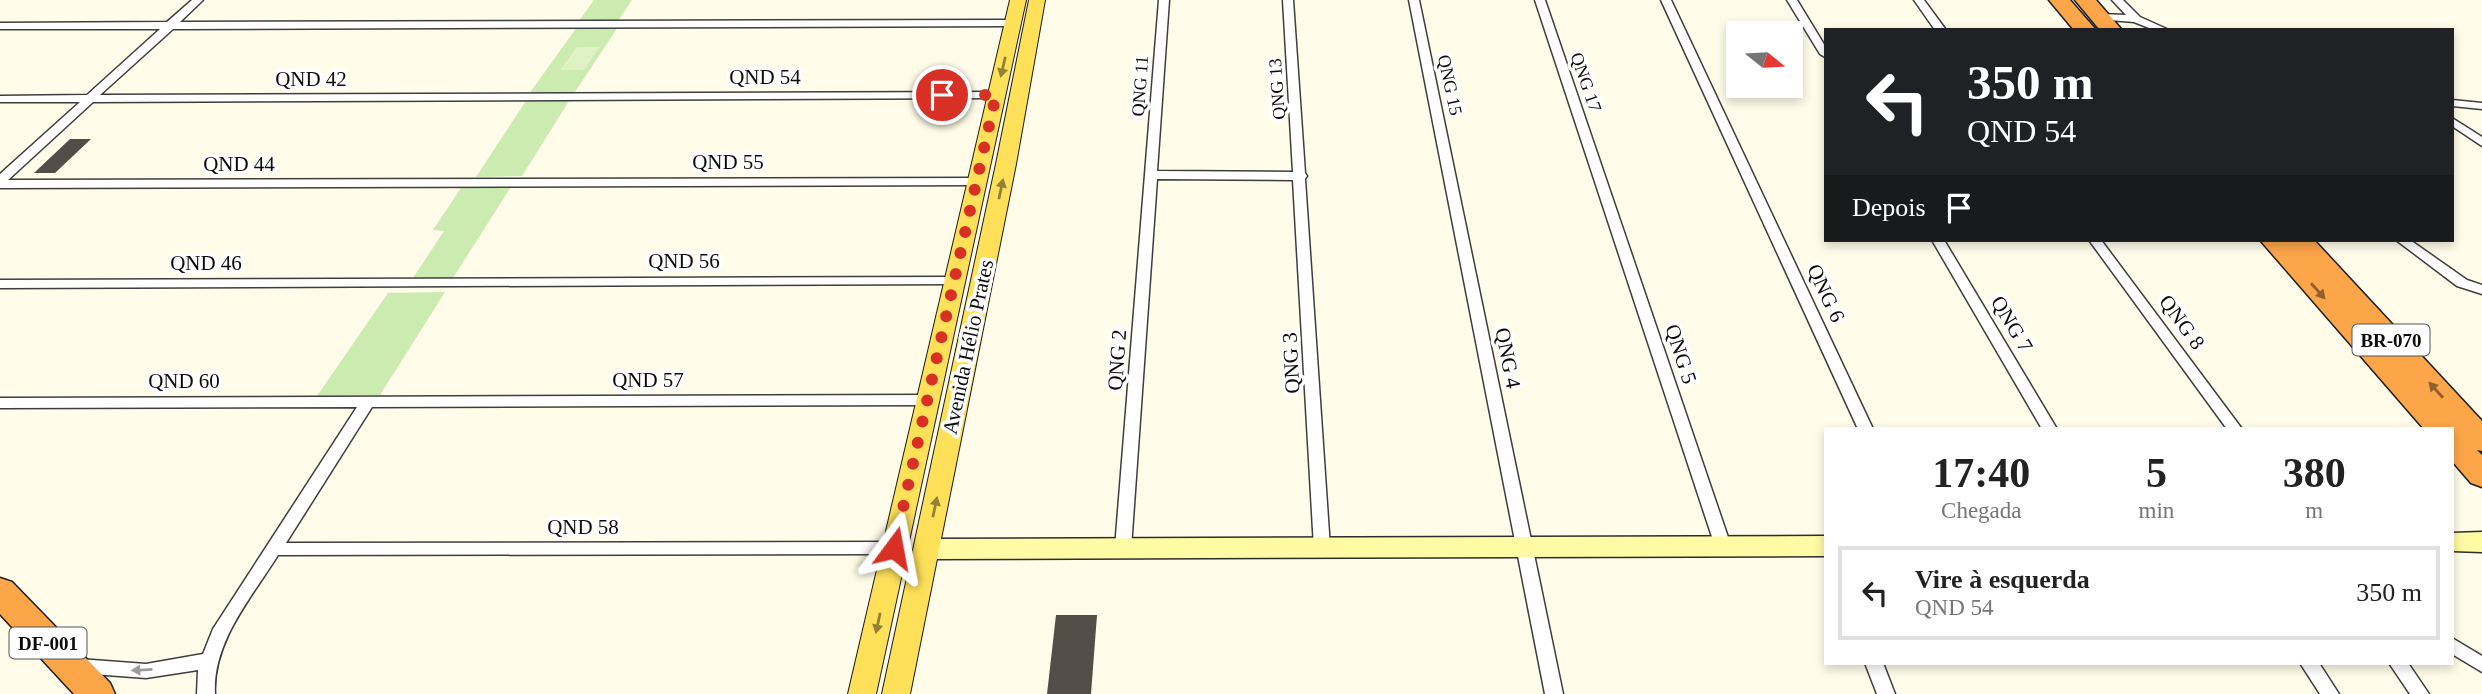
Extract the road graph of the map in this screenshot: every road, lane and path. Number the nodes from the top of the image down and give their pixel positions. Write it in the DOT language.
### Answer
graph roads {
  1 [pos="198,0"];
  2 [pos="1018,0"];
  3 [pos="1037,0"];
  4 [pos="1164,0"];
  5 [pos="1288,0"];
  6 [pos="1414,0"];
  7 [pos="1540,0"];
  8 [pos="1666,0"];
  9 [pos="1792,0"];
  10 [pos="1919,0"];
  11 [pos="2059,0"];
  12 [pos="2085,0"];
  13 [pos="2117,0"];
  14 [pos="2136,19"];
  15 [pos="1013,23"];
  16 [pos="0,26"];
  17 [pos="170,26"];
  18 [pos="2099,26"];
  19 [pos="1940,28"];
  20 [pos="2159,28"];
  21 [pos="1824,52"];
  22 [pos="996,95"];
  23 [pos="534,97"];
  24 [pos="0,99"];
  25 [pos="89,99"];
  26 [pos="2454,103"];
  27 [pos="2482,106"];
  28 [pos="2454,122"];
  29 [pos="2482,142"];
  30 [pos="1152,175"];
  31 [pos="1301,176"];
  32 [pos="1451,176"];
  33 [pos="1600,176"];
  34 [pos="978,181"];
  35 [pos="0,182"];
  36 [pos="478,182"];
  37 [pos="970,221"];
  38 [pos="1939,242"];
  39 [pos="2096,242"];
  40 [pos="2275,242"];
  41 [pos="2302,242"];
  42 [pos="2405,242"];
  43 [pos="954,281"];
  44 [pos="0,284"];
  45 [pos="413,284"];
  46 [pos="981,289"];
  47 [pos="2482,290"];
  48 [pos="928,400"];
  49 [pos="368,402"];
  50 [pos="0,403"];
  51 [pos="1865,427"];
  52 [pos="2048,427"];
  53 [pos="2234,427"];
  54 [pos="2439,427"];
  55 [pos="2482,440"];
  56 [pos="2454,443"];
  57 [pos="2482,475"];
  58 [pos="2454,542"];
  59 [pos="2482,542"];
  60 [pos="1723,546"];
  61 [pos="1824,546"];
  62 [pos="1523,547"];
  63 [pos="894,548"];
  64 [pos="1123,548"];
  65 [pos="1322,548"];
  66 [pos="272,549"];
  67 [pos="926,549"];
  68 [pos="0,592"];
  69 [pos="2454,646"];
  70 [pos="209,661"];
  71 [pos="69,665"];
  72 [pos="1875,665"];
  73 [pos="2310,665"];
  74 [pos="2399,665"];
  75 [pos="2482,665"];
  76 [pos="97,694"];
  77 [pos="206,694"];
  78 [pos="862,694"];
  79 [pos="897,694"];
  80 [pos="1555,694"];
  81 [pos="1886,694"];
  82 [pos="2330,694"];
  83 [pos="2420,694"];
  1 -- 17 [label="street"];
  2 -- 15 [label="main road, Avenida Hélio Prates"];
  46 -- 3 [label="main road, Avenida Hélio Prates, one-way"];
  4 -- 30 [label="street, QNG 11"];
  5 -- 31 [label="street, QNG 13"];
  6 -- 32 [label="street, QNG 15"];
  7 -- 33 [label="street, QNG 17"];
  8 -- 51 [label="street, QNG 6"];
  9 -- 21 [label="street"];
  10 -- 19 [label="street"];
  11 -- 18 [label="highway"];
  12 -- 18 [label="highway"];
  13 -- 14 [label="street"];
  14 -- 18 [label="street"];
  14 -- 20 [label="street"];
  15 -- 17 [label="street"];
  15 -- 22 [label="main road, Avenida Hélio Prates, one-way"];
  16 -- 17 [label="street"];
  17 -- 25 [label="street"];
  22 -- 23 [label="street, QND 54"];
  22 -- 34 [label="main road, Avenida Hélio Prates"];
  23 -- 25 [label="street, QND 42"];
  24 -- 25 [label="street, QND 42"];
  25 -- 35 [label="street"];
  26 -- 27 [label="street"];
  28 -- 29 [label="street"];
  30 -- 31 [label="street"];
  30 -- 64 [label="street, QNG 2"];
  31 -- 65 [label="street, QNG 3"];
  32 -- 62 [label="street, QNG 4"];
  33 -- 60 [label="street, QNG 5"];
  34 -- 36 [label="street, QND 55"];
  34 -- 37 [label="main road, Avenida Hélio Prates"];
  35 -- 36 [label="street, QND 44"];
  37 -- 43 [label="main road, Avenida Hélio Prates"];
  37 -- 46 [label="main road"];
  38 -- 52 [label="street, QNG 7"];
  39 -- 53 [label="street, QNG 8"];
  40 -- 54 [label="highway, BR-070, one-way"];
  55 -- 41 [label="highway, BR-070, one-way"];
  42 -- 47 [label="street"];
  43 -- 45 [label="street, QND 56"];
  43 -- 48 [label="main road, Avenida Hélio Prates"];
  44 -- 45 [label="street, QND 46"];
  67 -- 46 [label="main road, Avenida Hélio Prates, one-way"];
  48 -- 49 [label="street, QND 57"];
  48 -- 63 [label="main road, Avenida Hélio Prates"];
  49 -- 50 [label="street, QND 60"];
  49 -- 66 [label="street"];
  56 -- 57 [label="highway"];
  58 -- 59 [label="street"];
  60 -- 61 [label="street"];
  60 -- 62 [label="street"];
  62 -- 65 [label="street"];
  62 -- 80 [label="street, QNG 4"];
  63 -- 66 [label="street, QND 58"];
  63 -- 78 [label="main road, Avenida Hélio Prates, one-way"];
  64 -- 65 [label="street"];
  64 -- 67 [label="street"];
  66 -- 70 [label="street"];
  67 -- 79 [label="main road, Avenida Hélio Prates"];
  68 -- 71 [label="highway, DF-001"];
  69 -- 75 [label="street"];
  70 -- 71 [label="street, one-way"];
  70 -- 77 [label="street"];
  71 -- 76 [label="highway, DF-001"];
  72 -- 81 [label="street"];
  73 -- 82 [label="street"];
  74 -- 83 [label="street"];
}
